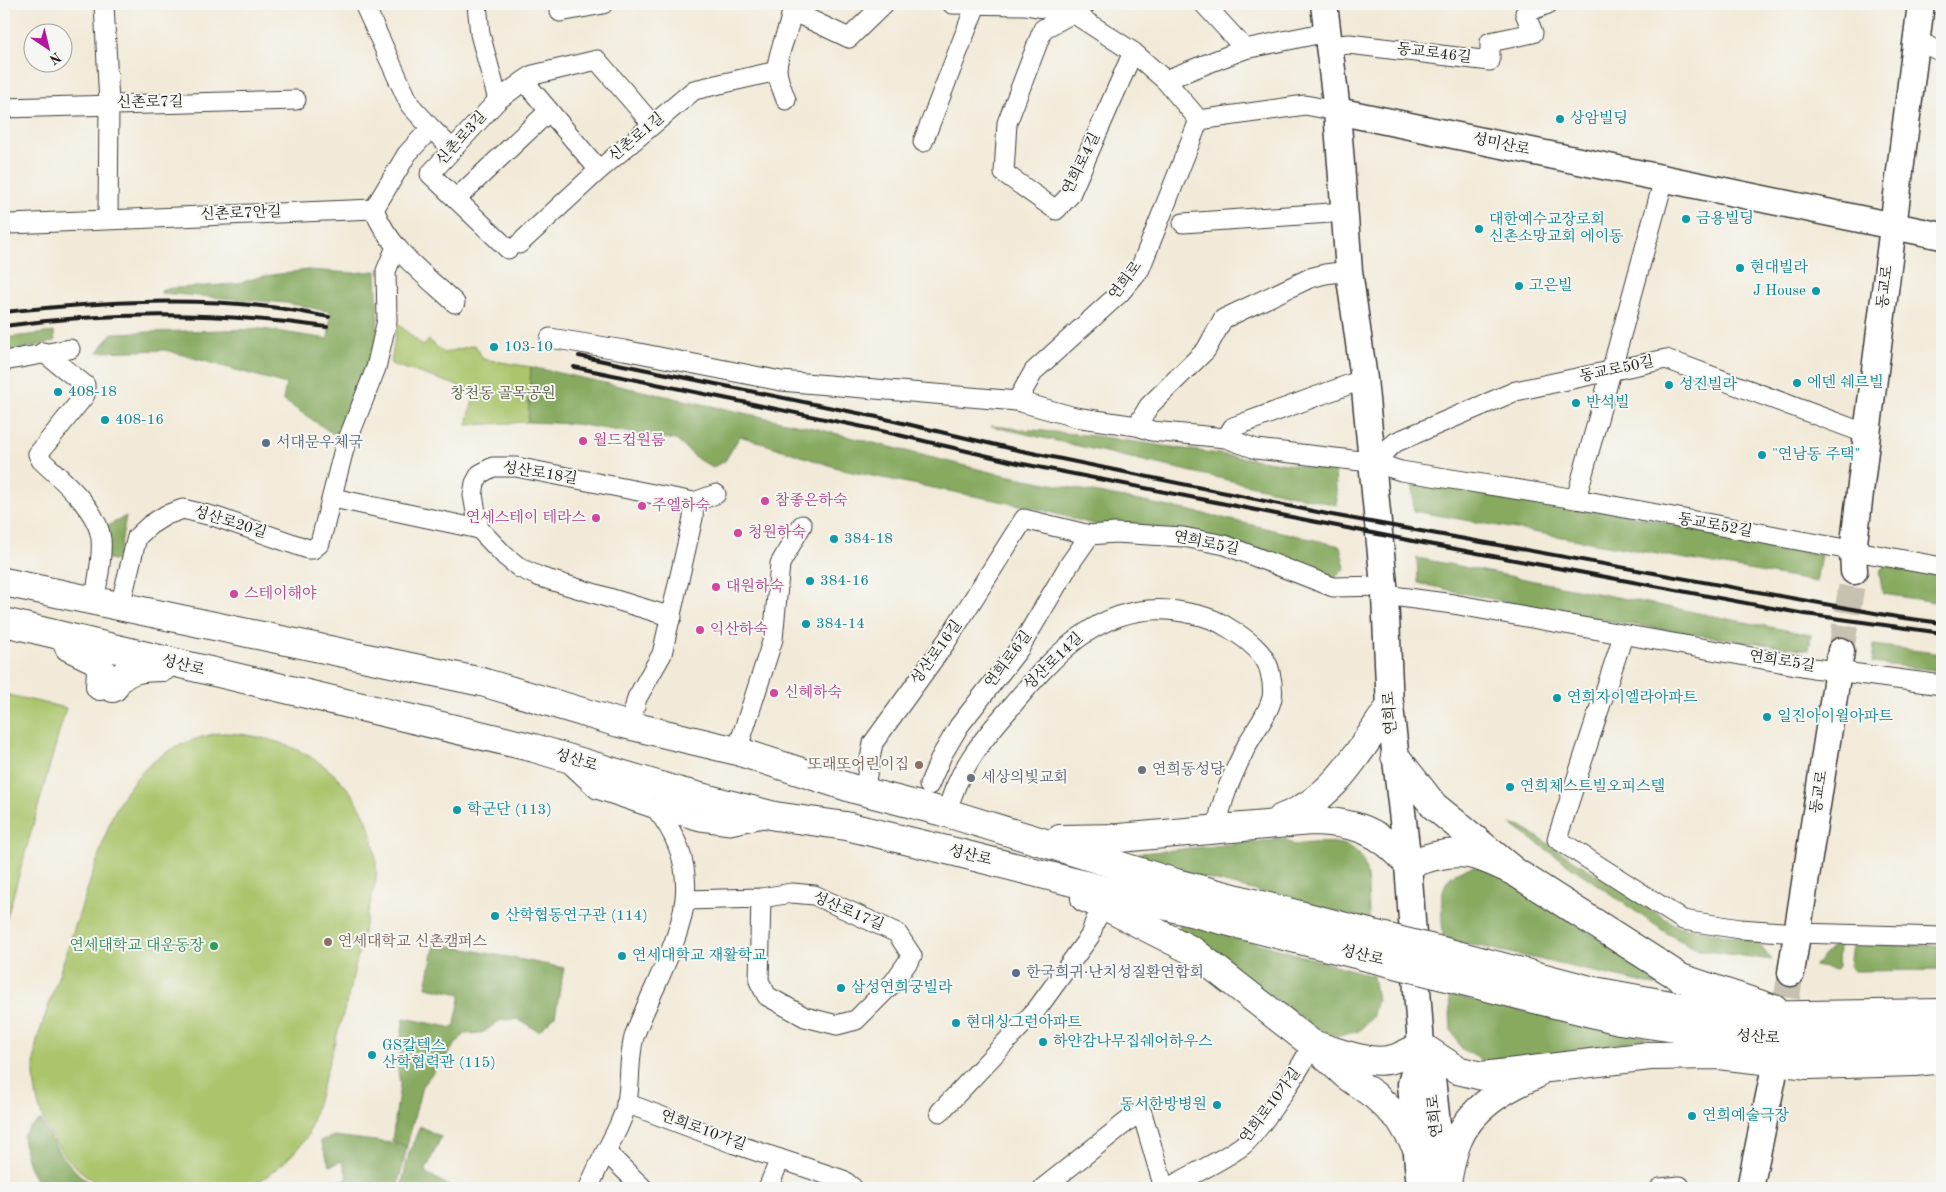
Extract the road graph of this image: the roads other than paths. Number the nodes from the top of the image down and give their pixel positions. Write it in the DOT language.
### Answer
graph roads {
  1 [pos="104,4"];
  2 [pos="364,4"];
  3 [pos="477,4"];
  4 [pos="604,4"];
  5 [pos="884,4"];
  6 [pos="952,4"];
  7 [pos="1204,4"];
  8 [pos="1324,4"];
  9 [pos="1548,4"];
  10 [pos="1921,4"];
  11 [pos="976,5"];
  12 [pos="1026,5"];
  13 [pos="792,7"];
  14 [pos="560,8"];
  15 [pos="1080,9"];
  16 [pos="1329,39"];
  17 [pos="1916,40"];
  18 [pos="1245,49"];
  19 [pos="1133,52"];
  20 [pos="1942,52"];
  21 [pos="777,71"];
  22 [pos="1164,80"];
  23 [pos="524,81"];
  24 [pos="296,100"];
  25 [pos="498,100"];
  26 [pos="786,100"];
  27 [pos="109,104"];
  28 [pos="4,108"];
  29 [pos="549,111"];
  30 [pos="1337,111"];
  31 [pos="1199,120"];
  32 [pos="652,124"];
  33 [pos="431,128"];
  34 [pos="923,142"];
  35 [pos="452,149"];
  36 [pos="599,170"];
  37 [pos="1664,180"];
  38 [pos="457,198"];
  39 [pos="374,209"];
  40 [pos="1344,212"];
  41 [pos="108,218"];
  42 [pos="1182,223"];
  43 [pos="10,224"];
  44 [pos="1894,225"];
  45 [pos="1942,236"];
  46 [pos="396,247"];
  47 [pos="513,247"];
  48 [pos="1349,272"];
  49 [pos="454,303"];
  50 [pos="550,338"];
  51 [pos="70,350"];
  52 [pos="43,352"];
  53 [pos="4,361"];
  54 [pos="1613,370"];
  55 [pos="1364,379"];
  56 [pos="1017,401"];
  57 [pos="1137,426"];
  58 [pos="1867,434"];
  59 [pos="1226,438"];
  60 [pos="1367,461"];
  61 [pos="716,494"];
  62 [pos="333,498"];
  63 [pos="1576,500"];
  64 [pos="694,502"];
  65 [pos="1024,519"];
  66 [pos="802,525"];
  67 [pos="479,529"];
  68 [pos="1090,535"];
  69 [pos="1854,561"];
  70 [pos="1942,567"];
  71 [pos="4,582"];
  72 [pos="1384,590"];
  73 [pos="107,603"];
  74 [pos="672,617"];
  75 [pos="12,624"];
  76 [pos="1623,636"];
  77 [pos="1840,661"];
  78 [pos="188,668"];
  79 [pos="1942,685"];
  80 [pos="1390,706"];
  81 [pos="630,726"];
  82 [pos="737,751"];
  83 [pos="1395,756"];
  84 [pos="563,757"];
  85 [pos="929,785"];
  86 [pos="864,791"];
  87 [pos="656,809"];
  88 [pos="947,813"];
  89 [pos="775,816"];
  90 [pos="1260,827"];
  91 [pos="1217,830"];
  92 [pos="1036,839"];
  93 [pos="1408,864"];
  94 [pos="1515,872"];
  95 [pos="1038,873"];
  96 [pos="761,898"];
  97 [pos="686,900"];
  98 [pos="1105,906"];
  99 [pos="1798,933"];
  100 [pos="1942,937"];
  101 [pos="1370,945"];
  102 [pos="1443,964"];
  103 [pos="1791,973"];
  104 [pos="1942,1013"];
  105 [pos="1797,1016"];
  106 [pos="1942,1040"];
  107 [pos="1312,1044"];
  108 [pos="1421,1046"];
  109 [pos="1942,1058"];
  110 [pos="1554,1067"];
  111 [pos="1773,1076"];
  112 [pos="626,1103"];
  113 [pos="940,1112"];
  114 [pos="1417,1148"];
  115 [pos="606,1152"];
  116 [pos="780,1159"];
  117 [pos="1198,1181"];
  118 [pos="1680,1186"];
  119 [pos="589,1188"];
  120 [pos="643,1188"];
  121 [pos="768,1188"];
  122 [pos="853,1188"];
  123 [pos="1043,1188"];
  124 [pos="1164,1188"];
  125 [pos="1168,1188"];
  126 [pos="1420,1188"];
  127 [pos="1445,1188"];
  128 [pos="1660,1188"];
  129 [pos="1750,1188"];
  1 -- 27 [label="street"];
  2 -- 33 [label="street"];
  3 -- 25 [label="street, 신촌로3길"];
  4 -- 14 [label="street"];
  5 -- 13 [label="street"];
  6 -- 11 [label="street"];
  7 -- 18 [label="street"];
  8 -- 16 [label="street, 연희로"];
  9 -- 16 [label="street, 동교로46길"];
  10 -- 17 [label="street, 동교로"];
  11 -- 12 [label="street"];
  11 -- 34 [label="street"];
  12 -- 15 [label="street"];
  13 -- 21 [label="street"];
  15 -- 19 [label="street"];
  15 -- 19 [label="street, 연희로4길"];
  16 -- 18 [label="street"];
  16 -- 30 [label="street, 연희로"];
  17 -- 20 [label="street"];
  17 -- 44 [label="street, 동교로"];
  18 -- 22 [label="street"];
  19 -- 22 [label="street"];
  21 -- 26 [label="street"];
  21 -- 32 [label="street, 신촌로1길"];
  22 -- 31 [label="street"];
  23 -- 25 [label="street, 신촌로3길"];
  23 -- 29 [label="street"];
  23 -- 32 [label="street"];
  24 -- 27 [label="street, 신촌로7길"];
  25 -- 35 [label="street, 신촌로3길"];
  27 -- 28 [label="street, 신촌로7길"];
  27 -- 41 [label="street"];
  29 -- 36 [label="street"];
  29 -- 38 [label="street"];
  30 -- 31 [label="street"];
  30 -- 37 [label="street, 성미산로"];
  30 -- 40 [label="street, 연희로"];
  31 -- 56 [label="street, 연희로"];
  32 -- 36 [label="street, 신촌로1길"];
  33 -- 35 [label="street"];
  33 -- 39 [label="street"];
  35 -- 38 [label="street, 신촌로3길"];
  36 -- 47 [label="street, 신촌로1길"];
  37 -- 44 [label="street, 성미산로"];
  37 -- 54 [label="street"];
  38 -- 47 [label="street, 신촌로3길"];
  39 -- 41 [label="street, 신촌로7안길"];
  39 -- 46 [label="street"];
  40 -- 42 [label="street"];
  40 -- 48 [label="street, 연희로"];
  41 -- 43 [label="street, 신촌로7안길"];
  44 -- 45 [label="street, 성미산로"];
  44 -- 58 [label="street, 동교로"];
  46 -- 49 [label="street"];
  46 -- 62 [label="street, 성산로20길"];
  48 -- 55 [label="street, 연희로"];
  48 -- 57 [label="street"];
  50 -- 56 [label="street"];
  51 -- 52 [label="street"];
  52 -- 53 [label="street"];
  52 -- 73 [label="street"];
  54 -- 58 [label="street, 동교로50길"];
  54 -- 60 [label="street, 동교로50길"];
  54 -- 63 [label="street"];
  55 -- 59 [label="street"];
  55 -- 60 [label="street, 연희로"];
  56 -- 57 [label="street"];
  57 -- 59 [label="street"];
  58 -- 69 [label="street, 동교로"];
  59 -- 60 [label="street"];
  60 -- 63 [label="street, 동교로52길"];
  60 -- 72 [label="street, 연희로"];
  61 -- 64 [label="street"];
  62 -- 67 [label="street"];
  62 -- 73 [label="street, 성산로20길"];
  63 -- 69 [label="street, 동교로52길"];
  64 -- 67 [label="street, 성산로18길"];
  64 -- 74 [label="street"];
  65 -- 68 [label="street, 연희로5길"];
  65 -- 86 [label="street, 성산로16길"];
  66 -- 82 [label="street"];
  67 -- 74 [label="street"];
  68 -- 72 [label="street, 연희로5길"];
  68 -- 85 [label="street, 연희로6길"];
  69 -- 70 [label="street, 동교로52길"];
  71 -- 73 [label="main road, 성산로"];
  72 -- 76 [label="street, 연희로5길"];
  72 -- 80 [label="street, 연희로"];
  73 -- 81 [label="main road, 성산로"];
  74 -- 81 [label="street"];
  75 -- 78 [label="main road, 성산로"];
  75 -- 78 [label="main road"];
  76 -- 77 [label="street, 연희로5길"];
  76 -- 99 [label="street"];
  77 -- 79 [label="street, 연희로5길"];
  77 -- 99 [label="street, 동교로"];
  78 -- 84 [label="main road, 성산로"];
  80 -- 83 [label="street, 연희로"];
  80 -- 90 [label="main road"];
  81 -- 82 [label="main road, 성산로"];
  82 -- 86 [label="main road, 성산로"];
  83 -- 93 [label="street, 연희로"];
  83 -- 94 [label="main road"];
  84 -- 87 [label="street"];
  84 -- 89 [label="main road, 성산로"];
  86 -- 88 [label="main road, 성산로"];
  87 -- 89 [label="street"];
  87 -- 97 [label="street"];
  88 -- 91 [label="street, 성산로14길"];
  88 -- 92 [label="main road, 성산로"];
  89 -- 95 [label="main road, 성산로"];
  90 -- 91 [label="main road"];
  90 -- 93 [label="main road"];
  91 -- 92 [label="main road"];
  92 -- 101 [label="main road, 성산로"];
  93 -- 94 [label="main road"];
  93 -- 108 [label="street, 연희로"];
  94 -- 105 [label="main road"];
  95 -- 98 [label="main road"];
  95 -- 101 [label="main road, 성산로"];
  96 -- 96 [label="street, 성산로17길"];
  96 -- 97 [label="street, 성산로17길"];
  97 -- 112 [label="street"];
  98 -- 107 [label="main road"];
  98 -- 113 [label="street"];
  99 -- 100 [label="street"];
  99 -- 103 [label="street, 동교로"];
  101 -- 102 [label="main road, 성산로, bridge"];
  102 -- 105 [label="main road, 성산로"];
  102 -- 106 [label="main road, 성산로"];
  104 -- 105 [label="main road, 성산로"];
  107 -- 108 [label="main road"];
  107 -- 114 [label="main road"];
  107 -- 117 [label="street, 연희로10가길"];
  108 -- 110 [label="main road"];
  108 -- 114 [label="street, 연희로"];
  108 -- 127 [label="street, 연희로"];
  109 -- 110 [label="main road"];
  110 -- 127 [label="main road"];
  111 -- 129 [label="street"];
  112 -- 115 [label="street"];
  112 -- 116 [label="street, 연희로10가길"];
  114 -- 126 [label="street, 연희로"];
  115 -- 119 [label="street"];
  115 -- 120 [label="street"];
  116 -- 121 [label="street"];
  116 -- 122 [label="street, 연희로10가길"];
  117 -- 125 [label="street, 연희로10가길"];
  118 -- 128 [label="street"];
  123 -- 124 [label="street"];
}
